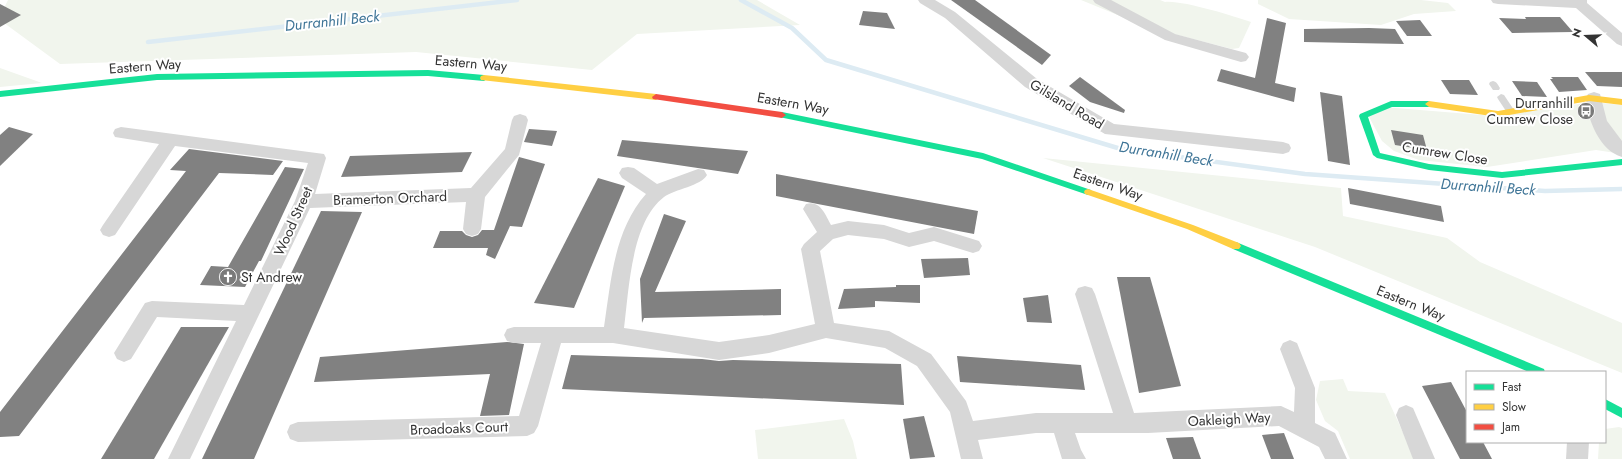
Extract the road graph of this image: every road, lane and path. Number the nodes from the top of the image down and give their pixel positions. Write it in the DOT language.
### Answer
graph roads {
  1 [pos="925,0"];
  2 [pos="1100,0"];
  3 [pos="1498,0"];
  4 [pos="1580,2"];
  5 [pos="1622,41"];
  6 [pos="1241,57"];
  7 [pos="0,94"];
  8 [pos="1501,97"];
  9 [pos="1594,98"];
  10 [pos="1622,102"];
  11 [pos="1511,112"];
  12 [pos="520,120"];
  13 [pos="122,133"];
  14 [pos="170,140"];
  15 [pos="1283,148"];
  16 [pos="1622,151"];
  17 [pos="1622,162"];
  18 [pos="628,173"];
  19 [pos="698,175"];
  20 [pos="657,193"];
  21 [pos="476,195"];
  22 [pos="304,201"];
  23 [pos="812,209"];
  24 [pos="472,229"];
  25 [pos="109,230"];
  26 [pos="827,233"];
  27 [pos="973,246"];
  28 [pos="1085,294"];
  29 [pos="250,313"];
  30 [pos="826,330"];
  31 [pos="514,335"];
  32 [pos="613,335"];
  33 [pos="553,336"];
  34 [pos="1290,349"];
  35 [pos="124,353"];
  36 [pos="1538,371"];
  37 [pos="1606,405"];
  38 [pos="1622,413"];
  39 [pos="1406,415"];
  40 [pos="1061,423"];
  41 [pos="1127,423"];
  42 [pos="1304,428"];
  43 [pos="298,432"];
  44 [pos="965,432"];
  45 [pos="1578,443"];
  46 [pos="179,459"];
  47 [pos="972,459"];
  48 [pos="1075,459"];
  49 [pos="1336,459"];
  50 [pos="1424,459"];
  51 [pos="1577,459"];
  1 -- 15 [label="street, Gilsland Road"];
  2 -- 6 [label="street"];
  3 -- 4 [label="street"];
  4 -- 5 [label="street"];
  7 -- 36 [label="street, Eastern Way"];
  8 -- 11 [label="lane"];
  9 -- 10 [label="street, Cumrew Close"];
  9 -- 11 [label="street, Cumrew Close"];
  9 -- 16 [label="street"];
  11 -- 17 [label="street, Cumrew Close"];
  12 -- 21 [label="street"];
  13 -- 14 [label="street, Wood Street"];
  14 -- 22 [label="street, Wood Street"];
  14 -- 25 [label="street"];
  18 -- 20 [label="street"];
  19 -- 20 [label="street"];
  20 -- 32 [label="street"];
  21 -- 22 [label="street, Bramerton Orchard"];
  21 -- 24 [label="street"];
  22 -- 29 [label="street, Wood Street"];
  23 -- 26 [label="street"];
  26 -- 27 [label="street"];
  26 -- 30 [label="street"];
  28 -- 41 [label="street"];
  29 -- 35 [label="street"];
  29 -- 46 [label="street, Wood Street"];
  30 -- 32 [label="street"];
  30 -- 44 [label="street"];
  31 -- 33 [label="street"];
  32 -- 33 [label="street"];
  33 -- 43 [label="street, Broadoaks Court"];
  34 -- 42 [label="street"];
  37 -- 38 [label="street"];
  39 -- 50 [label="street"];
  40 -- 41 [label="street, Oakleigh Way"];
  40 -- 44 [label="street, Oakleigh Way"];
  40 -- 48 [label="street"];
  41 -- 42 [label="street, Oakleigh Way"];
  42 -- 49 [label="street, Oakleigh Way"];
  44 -- 47 [label="street"];
  45 -- 51 [label="street"];
}
